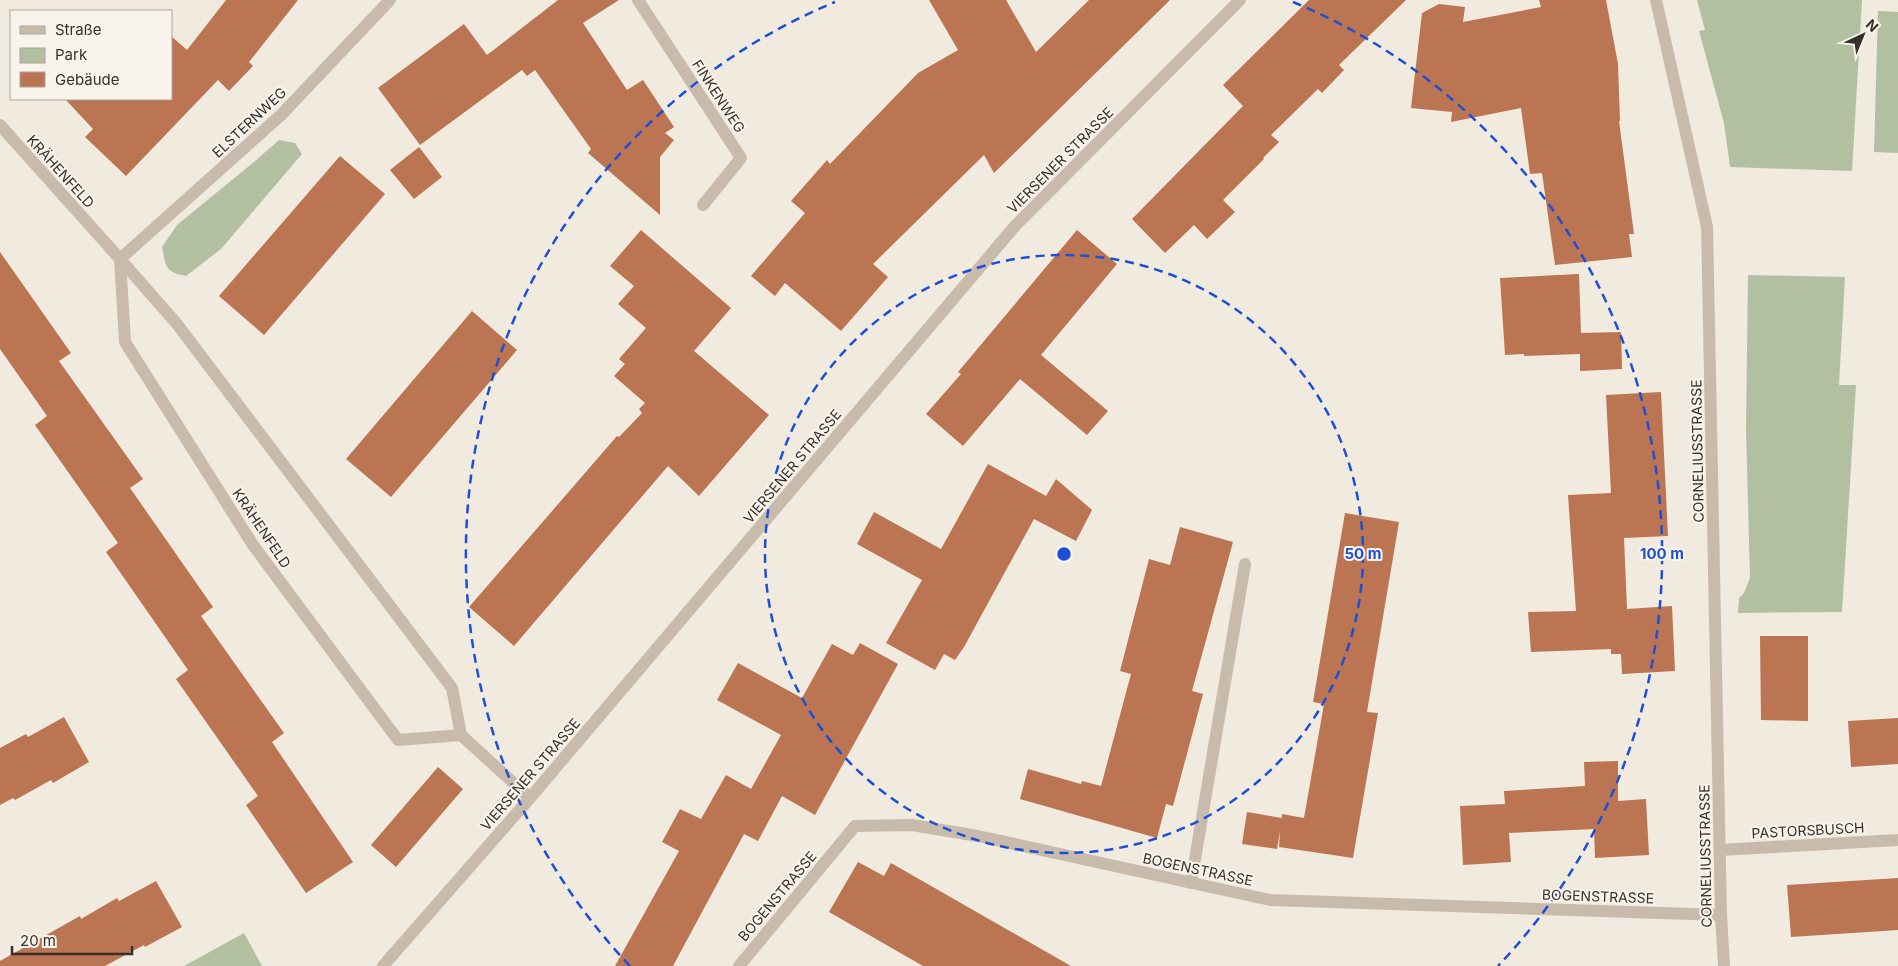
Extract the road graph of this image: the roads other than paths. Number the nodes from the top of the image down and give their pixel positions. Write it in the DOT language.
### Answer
graph roads {
  1 [pos="390,0"];
  2 [pos="638,0"];
  3 [pos="1240,0"];
  4 [pos="1656,0"];
  5 [pos="0,126"];
  6 [pos="703,205"];
  7 [pos="120,259"];
  8 [pos="1246,564"];
  9 [pos="461,735"];
  10 [pos="530,798"];
  11 [pos="1898,840"];
  12 [pos="1720,850"];
  13 [pos="1191,883"];
  14 [pos="1721,915"];
  15 [pos="383,966"];
  16 [pos="739,966"];
  17 [pos="1724,966"];
  1 -- 7 [label="street, ELSTERNWEG"];
  2 -- 6 [label="street, FINKENWEG"];
  3 -- 10 [label="street, VIERSENER STRASSE"];
  4 -- 12 [label="street, CORNELIUSSTRASSE"];
  5 -- 7 [label="street, KRÄHENFELD"];
  7 -- 9 [label="street, KRÄHENFELD"];
  7 -- 9 [label="street, KRÄHENFELD"];
  8 -- 13 [label="street"];
  9 -- 10 [label="street"];
  10 -- 15 [label="street, VIERSENER STRASSE"];
  11 -- 12 [label="street, PASTORSBUSCH"];
  12 -- 14 [label="street, CORNELIUSSTRASSE"];
  13 -- 14 [label="street, BOGENSTRASSE"];
  13 -- 16 [label="street, BOGENSTRASSE"];
  14 -- 17 [label="street, CORNELIUSSTRASSE"];
}
